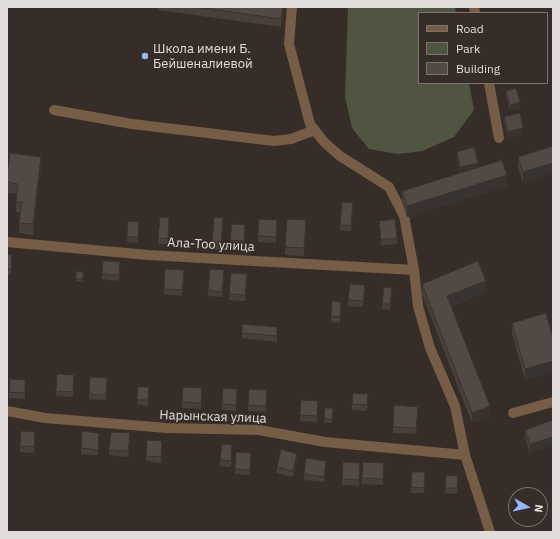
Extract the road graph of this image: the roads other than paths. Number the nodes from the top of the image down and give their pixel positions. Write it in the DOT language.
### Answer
graph roads {
  1 [pos="292,7"];
  2 [pos="489,84"];
  3 [pos="54,110"];
  4 [pos="315,130"];
  5 [pos="499,138"];
  6 [pos="7,242"];
  7 [pos="414,270"];
  8 [pos="553,402"];
  9 [pos="7,411"];
  10 [pos="513,413"];
  11 [pos="465,455"];
  12 [pos="490,532"];
  1 -- 4 [label="street"];
  2 -- 5 [label="street"];
  3 -- 4 [label="street"];
  4 -- 7 [label="street"];
  6 -- 7 [label="street, Ала-Тоо улица"];
  7 -- 11 [label="street"];
  8 -- 10 [label="street"];
  9 -- 11 [label="street, Нарынская улица"];
  11 -- 12 [label="street"];
}
